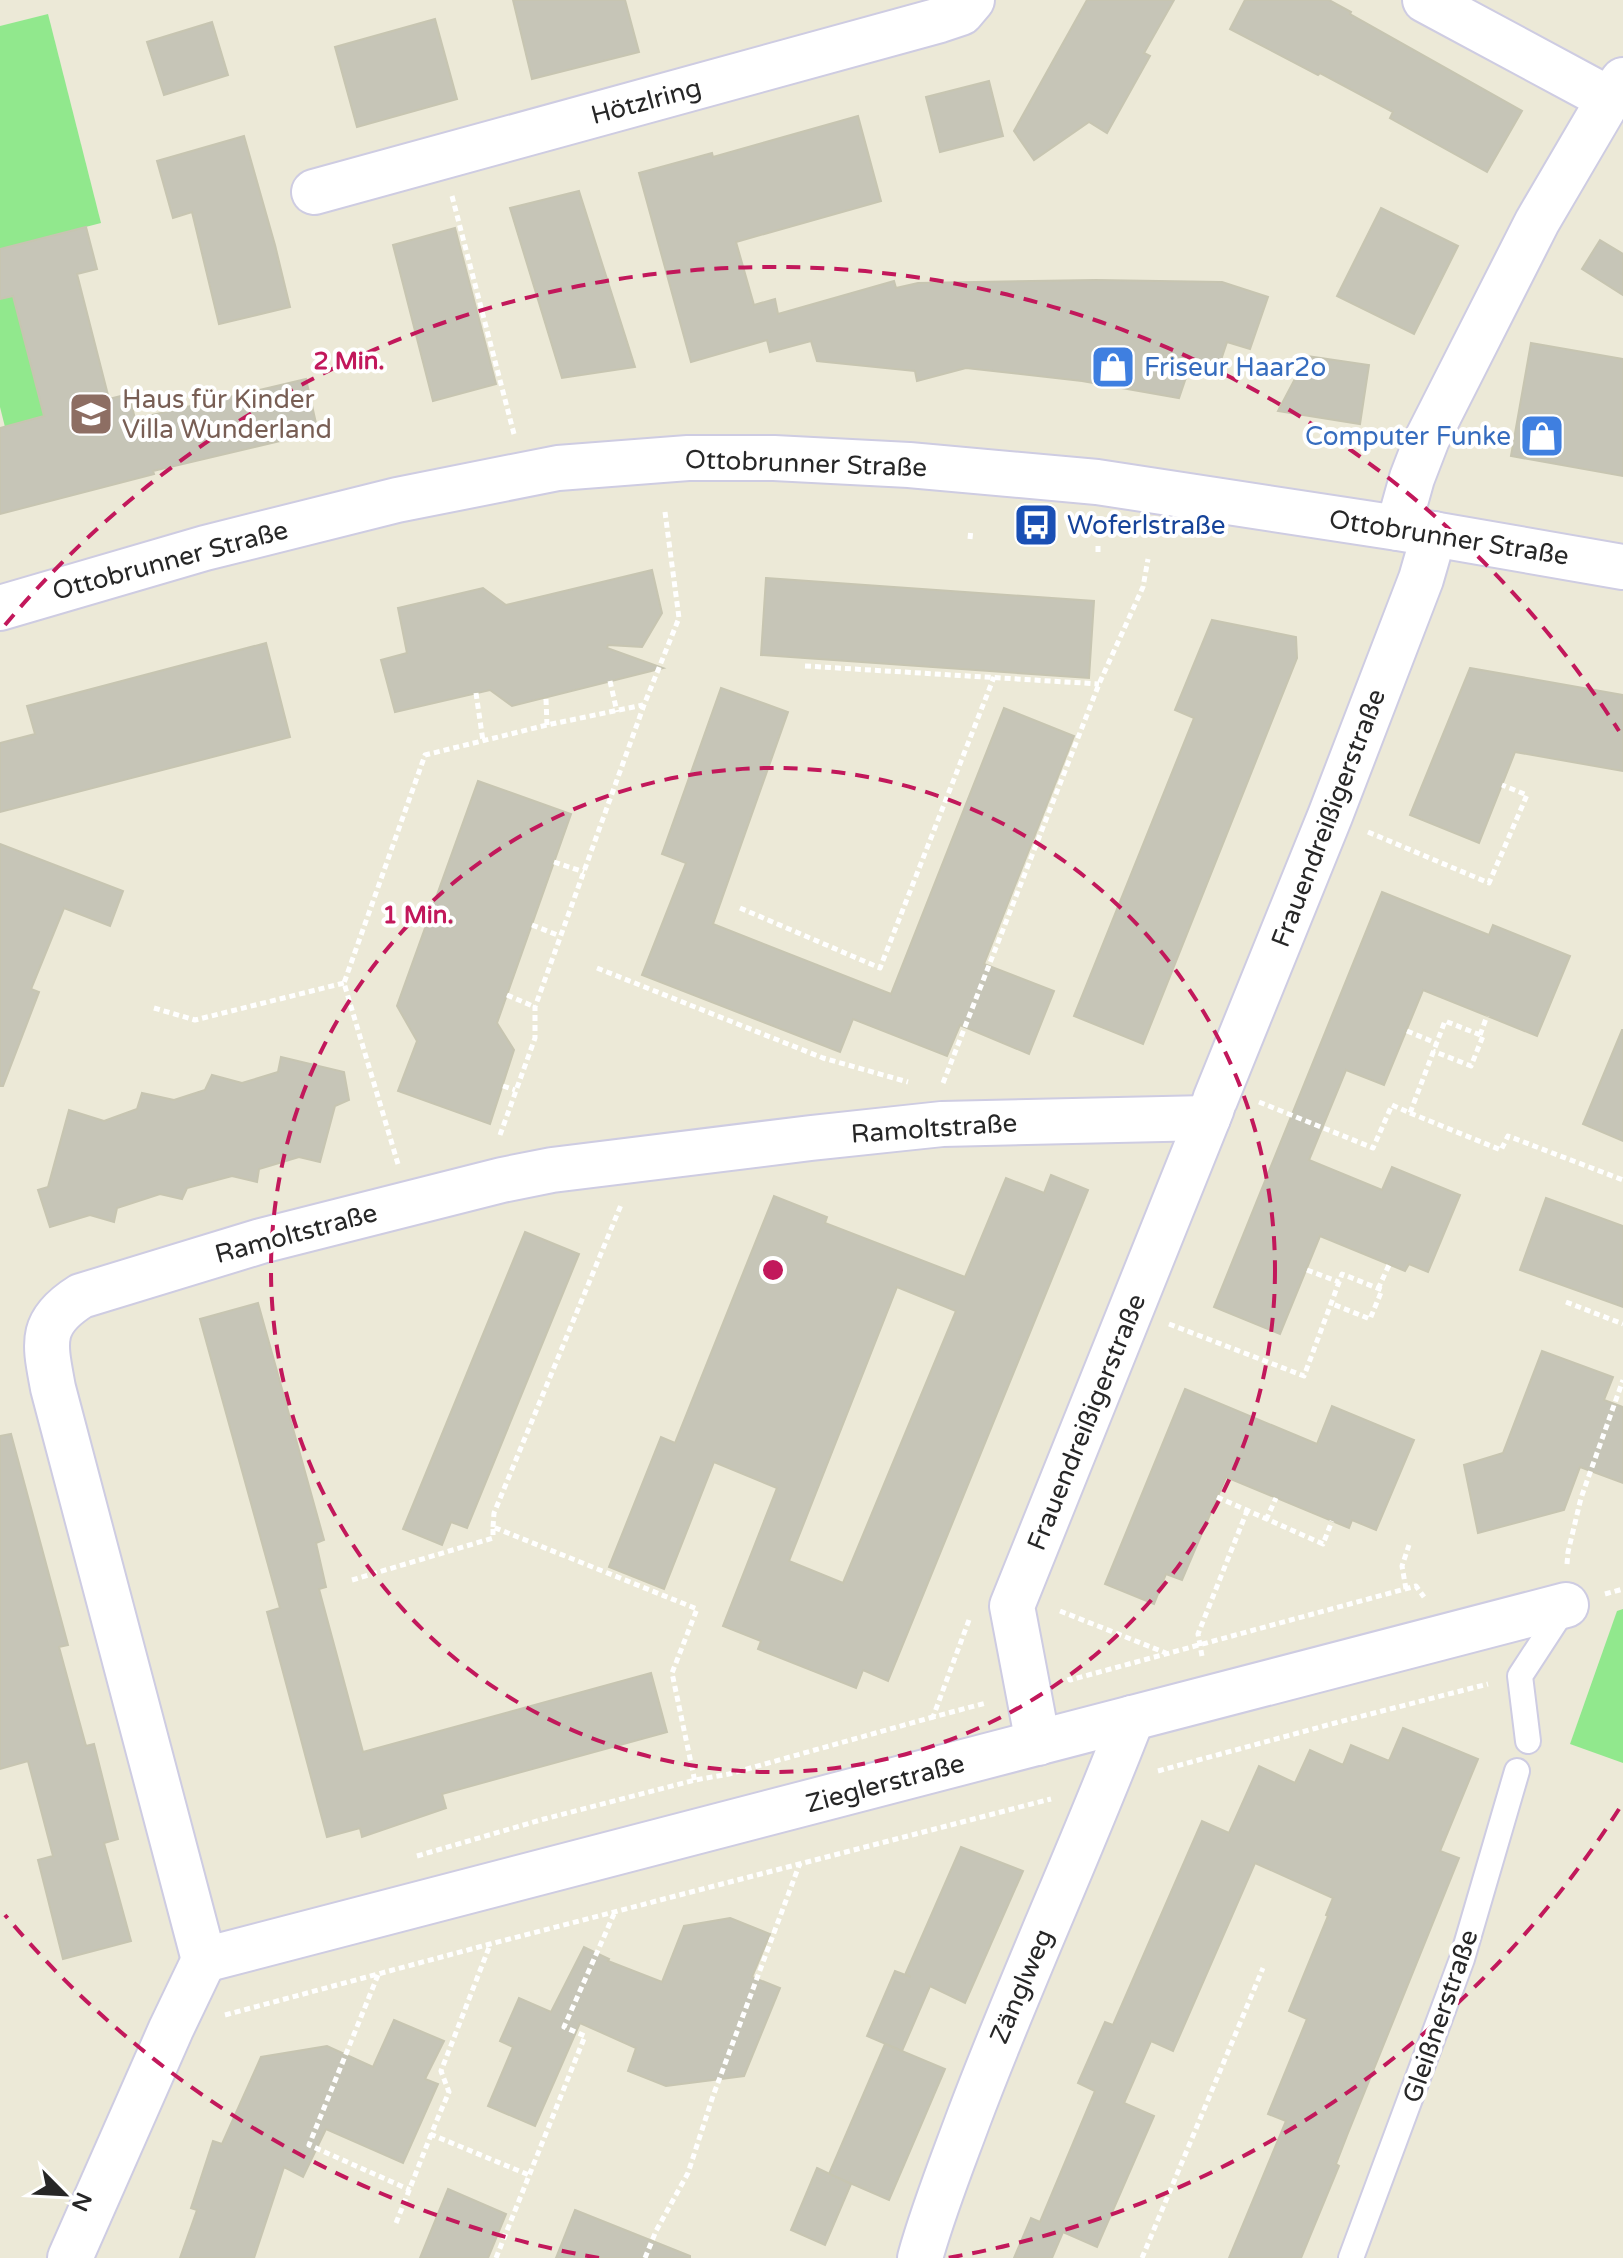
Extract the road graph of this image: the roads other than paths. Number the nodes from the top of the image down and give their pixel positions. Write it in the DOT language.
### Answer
graph roads {
  1 [pos="972,0"];
  2 [pos="1425,0"];
  3 [pos="1616,89"];
  4 [pos="314,192"];
  5 [pos="1416,531"];
  6 [pos="1623,567"];
  7 [pos="0,608"];
  8 [pos="1214,1103"];
  9 [pos="1566,1605"];
  10 [pos="1132,1718"];
  11 [pos="1528,1741"];
  12 [pos="1038,1743"];
  13 [pos="1517,1771"];
  14 [pos="204,1960"];
  15 [pos="70,2258"];
  16 [pos="920,2258"];
  17 [pos="1351,2258"];
  1 -- 4 [label="street, Hötzlring"];
  2 -- 3 [label="street"];
  3 -- 5 [label="street"];
  5 -- 6 [label="street, Ottobrunner Straße"];
  5 -- 7 [label="street, Ottobrunner Straße"];
  5 -- 8 [label="street, Frauendreißigerstraße"];
  8 -- 12 [label="street, Frauendreißigerstraße"];
  8 -- 14 [label="street, Ramoltstraße"];
  9 -- 10 [label="street, Zieglerstraße"];
  9 -- 11 [label="lane"];
  10 -- 12 [label="street, Zieglerstraße"];
  10 -- 16 [label="street, Zänglweg"];
  12 -- 14 [label="street, Zieglerstraße"];
  13 -- 17 [label="lane, Gleißnerstraße"];
  14 -- 15 [label="street"];
}
